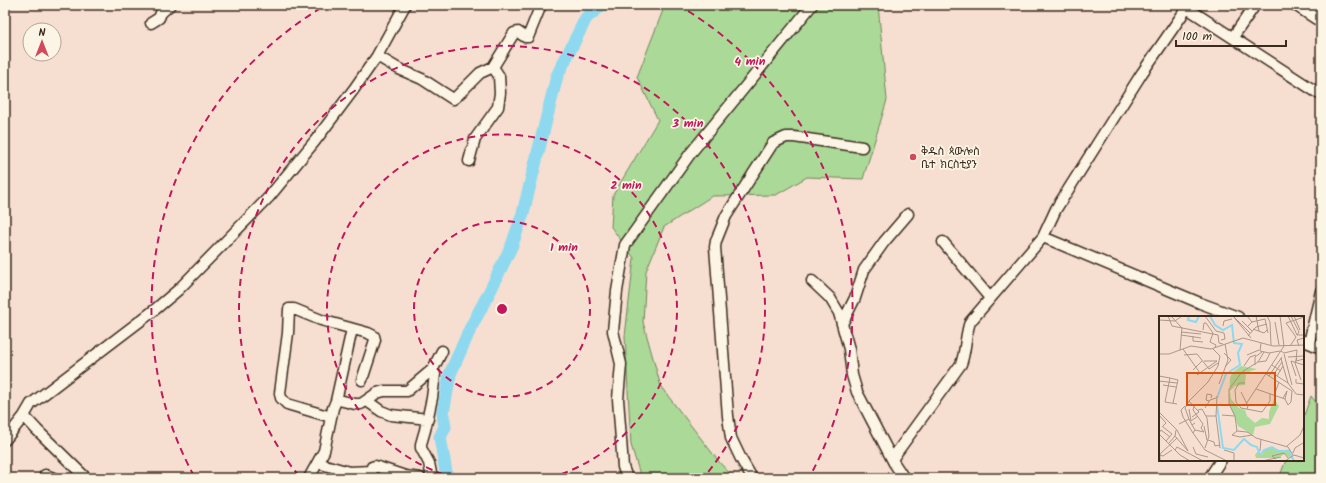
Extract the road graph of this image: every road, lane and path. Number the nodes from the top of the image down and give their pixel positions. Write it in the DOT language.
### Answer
graph roads {
  1 [pos="170,5"];
  2 [pos="405,5"];
  3 [pos="541,5"];
  4 [pos="812,5"];
  5 [pos="1255,5"];
  6 [pos="1295,5"];
  7 [pos="1318,5"];
  8 [pos="1188,6"];
  9 [pos="1312,15"];
  10 [pos="1321,22"];
  11 [pos="151,23"];
  12 [pos="1233,38"];
  13 [pos="377,56"];
  14 [pos="494,67"];
  15 [pos="1321,95"];
  16 [pos="862,147"];
  17 [pos="469,160"];
  18 [pos="908,214"];
  19 [pos="1043,237"];
  20 [pos="943,242"];
  21 [pos="812,281"];
  22 [pos="1321,291"];
  23 [pos="990,298"];
  24 [pos="1235,316"];
  25 [pos="842,324"];
  26 [pos="352,329"];
  27 [pos="1306,342"];
  28 [pos="1321,348"];
  29 [pos="442,351"];
  30 [pos="433,369"];
  31 [pos="362,380"];
  32 [pos="336,401"];
  33 [pos="367,401"];
  34 [pos="24,416"];
  35 [pos="331,417"];
  36 [pos="428,419"];
  37 [pos="5,440"];
  38 [pos="892,458"];
  39 [pos="1220,461"];
  40 [pos="318,463"];
  41 [pos="371,474"];
  42 [pos="348,475"];
  43 [pos="405,477"];
  44 [pos="86,478"];
  45 [pos="309,478"];
  46 [pos="420,478"];
  47 [pos="432,478"];
  48 [pos="627,478"];
  49 [pos="752,478"];
  50 [pos="904,478"];
  51 [pos="1209,478"];
  1 -- 11 [label="street"];
  2 -- 13 [label="street"];
  3 -- 14 [label="street"];
  4 -- 48 [label="street"];
  5 -- 12 [label="street"];
  6 -- 9 [label="street"];
  7 -- 9 [label="street"];
  8 -- 12 [label="street"];
  8 -- 19 [label="street"];
  9 -- 10 [label="street"];
  12 -- 15 [label="street"];
  13 -- 14 [label="street"];
  13 -- 34 [label="street"];
  14 -- 17 [label="street"];
  16 -- 49 [label="street"];
  18 -- 25 [label="street"];
  19 -- 23 [label="street"];
  19 -- 24 [label="street"];
  20 -- 23 [label="street"];
  21 -- 25 [label="street"];
  22 -- 27 [label="street"];
  23 -- 38 [label="street"];
  25 -- 38 [label="street"];
  26 -- 31 [label="street"];
  26 -- 32 [label="street"];
  26 -- 35 [label="street"];
  27 -- 28 [label="street"];
  29 -- 30 [label="street"];
  30 -- 33 [label="street"];
  30 -- 36 [label="street"];
  32 -- 33 [label="street"];
  32 -- 35 [label="street"];
  33 -- 36 [label="street"];
  34 -- 37 [label="street"];
  34 -- 44 [label="street"];
  35 -- 40 [label="street"];
  36 -- 47 [label="street"];
  38 -- 50 [label="street"];
  39 -- 51 [label="street"];
  40 -- 42 [label="street"];
  40 -- 45 [label="street"];
  41 -- 42 [label="street"];
  41 -- 43 [label="street"];
  43 -- 46 [label="street"];
}
